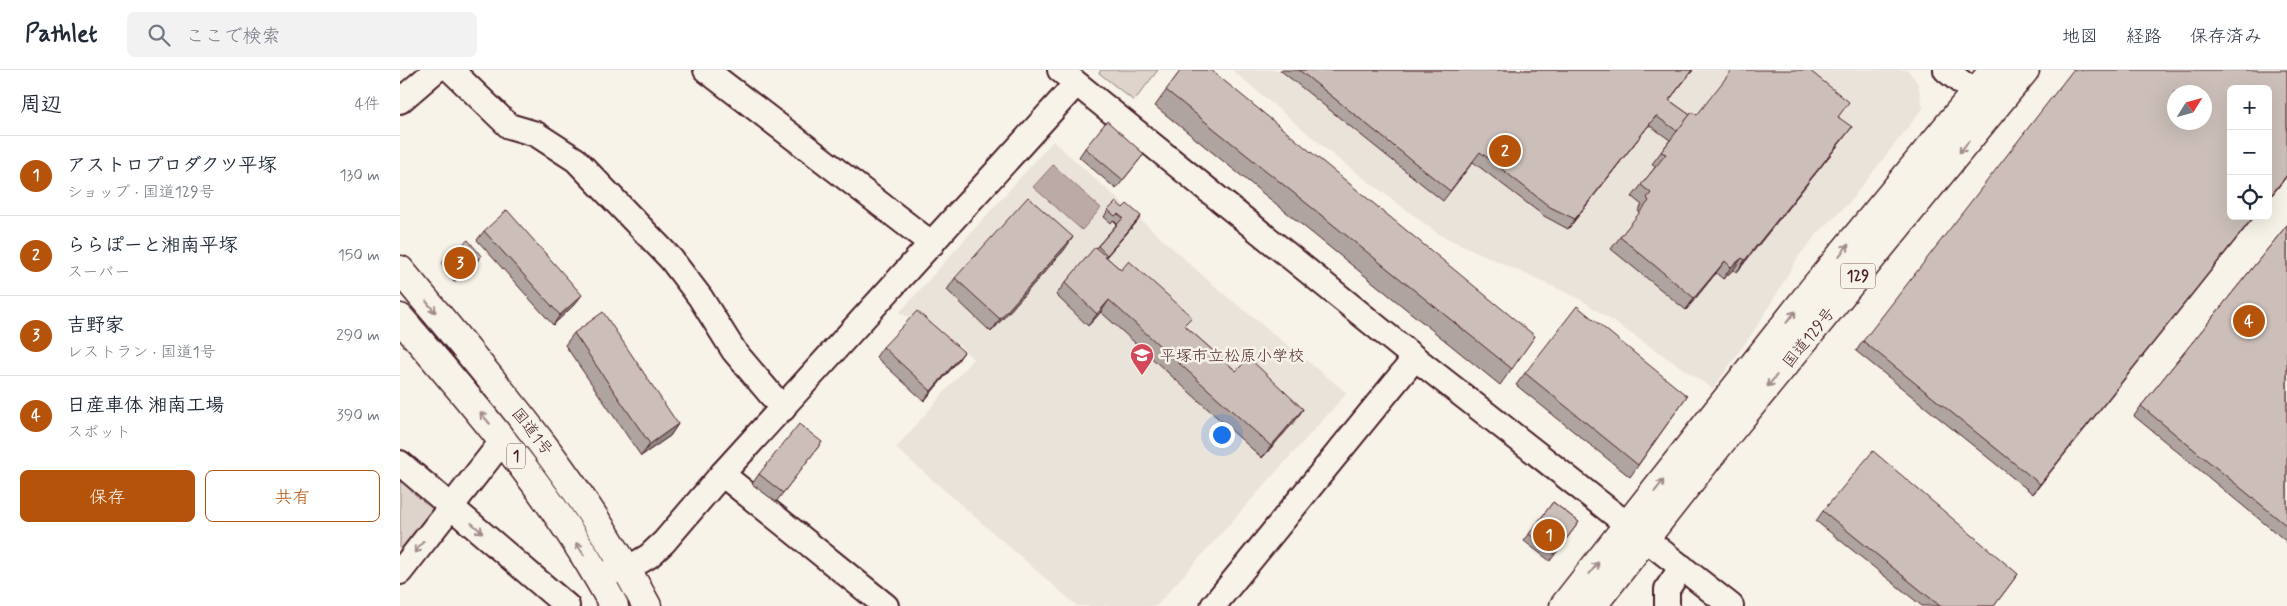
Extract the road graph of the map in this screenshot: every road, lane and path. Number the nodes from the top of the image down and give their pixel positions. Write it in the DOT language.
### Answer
graph roads {
  1 [pos="436,70"];
  2 [pos="451,70"];
  3 [pos="706,70"];
  4 [pos="1946,70"];
  5 [pos="1994,70"];
  6 [pos="2025,70"];
  7 [pos="1068,77"];
  8 [pos="400,101"];
  9 [pos="1984,101"];
  10 [pos="932,244"];
  11 [pos="400,270"];
  12 [pos="400,318"];
  13 [pos="1415,358"];
  14 [pos="783,409"];
  15 [pos="504,440"];
  16 [pos="400,463"];
  17 [pos="722,474"];
  18 [pos="451,506"];
  19 [pos="1637,531"];
  20 [pos="1682,566"];
  21 [pos="400,572"];
  22 [pos="597,575"];
  23 [pos="638,584"];
  24 [pos="1215,605"];
  25 [pos="567,606"];
  26 [pos="614,606"];
  27 [pos="886,606"];
  28 [pos="1564,606"];
  29 [pos="1592,606"];
  30 [pos="1667,606"];
  31 [pos="1731,606"];
  1 -- 8 [label="street"];
  2 -- 14 [label="street"];
  3 -- 10 [label="street"];
  4 -- 9 [label="street"];
  5 -- 9 [label="highway, 国道129号 / 129"];
  6 -- 9 [label="highway, 国道129号 / 129"];
  7 -- 10 [label="street"];
  7 -- 13 [label="street"];
  9 -- 19 [label="highway, 国道129号 / 129"];
  10 -- 14 [label="street"];
  11 -- 23 [label="highway, 国道1号 / 1, one-way"];
  15 -- 12 [label="highway, 国道1号 / 1, one-way"];
  13 -- 19 [label="street"];
  13 -- 24 [label="street"];
  14 -- 17 [label="street"];
  15 -- 18 [label="street"];
  22 -- 15 [label="highway, 国道1号 / 1, one-way"];
  16 -- 18 [label="street"];
  17 -- 23 [label="street"];
  17 -- 27 [label="street"];
  18 -- 21 [label="street, one-way"];
  18 -- 25 [label="street, one-way"];
  19 -- 20 [label="street"];
  28 -- 19 [label="highway, 国道129号 / 129, one-way"];
  19 -- 29 [label="highway, 国道129号 / 129"];
  20 -- 30 [label="street"];
  20 -- 31 [label="street"];
  22 -- 23 [label="street"];
  22 -- 26 [label="highway, 国道1号 / 1"];
}
